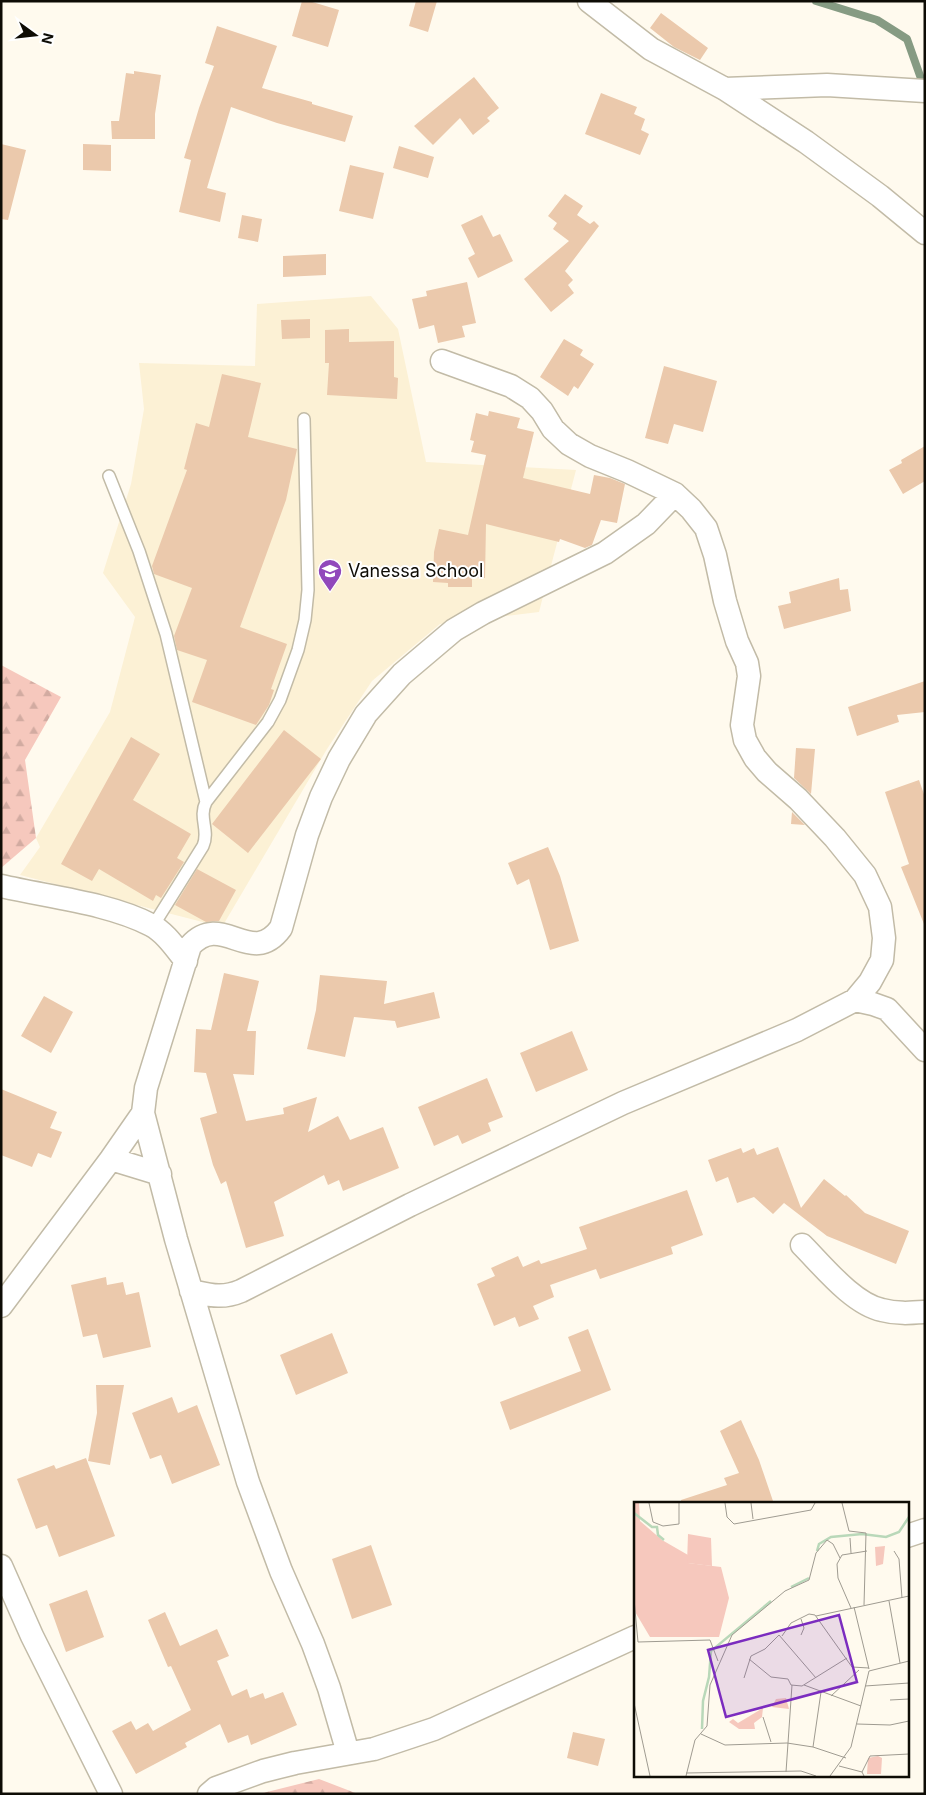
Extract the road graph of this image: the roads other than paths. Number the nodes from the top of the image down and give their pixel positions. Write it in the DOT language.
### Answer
graph roads {
  1 [pos="588,1"];
  2 [pos="725,89"];
  3 [pos="925,91"];
  4 [pos="925,233"];
  5 [pos="442,361"];
  6 [pos="304,419"];
  7 [pos="109,476"];
  8 [pos="675,494"];
  9 [pos="206,802"];
  10 [pos="1,886"];
  11 [pos="152,926"];
  12 [pos="186,961"];
  13 [pos="855,1000"];
  14 [pos="925,1050"];
  15 [pos="143,1113"];
  16 [pos="111,1159"];
  17 [pos="160,1174"];
  18 [pos="802,1246"];
  19 [pos="191,1291"];
  20 [pos="1,1306"];
  21 [pos="925,1312"];
  22 [pos="925,1530"];
  23 [pos="908,1536"];
  24 [pos="1,1566"];
  25 [pos="634,1637"];
  26 [pos="348,1753"];
  27 [pos="111,1794"];
  28 [pos="209,1794"];
  1 -- 2 [label="street"];
  2 -- 3 [label="street"];
  2 -- 4 [label="street"];
  5 -- 8 [label="street"];
  6 -- 9 [label="lane"];
  7 -- 9 [label="lane"];
  8 -- 12 [label="street"];
  8 -- 13 [label="street"];
  9 -- 11 [label="lane"];
  10 -- 11 [label="street"];
  11 -- 12 [label="street"];
  12 -- 15 [label="street"];
  13 -- 14 [label="street"];
  13 -- 19 [label="street"];
  15 -- 16 [label="street"];
  15 -- 17 [label="street"];
  16 -- 17 [label="street"];
  16 -- 20 [label="street"];
  17 -- 19 [label="street"];
  18 -- 21 [label="street"];
  19 -- 26 [label="street"];
  22 -- 23 [label="street"];
  24 -- 27 [label="street"];
  25 -- 26 [label="street"];
  26 -- 28 [label="street"];
}
